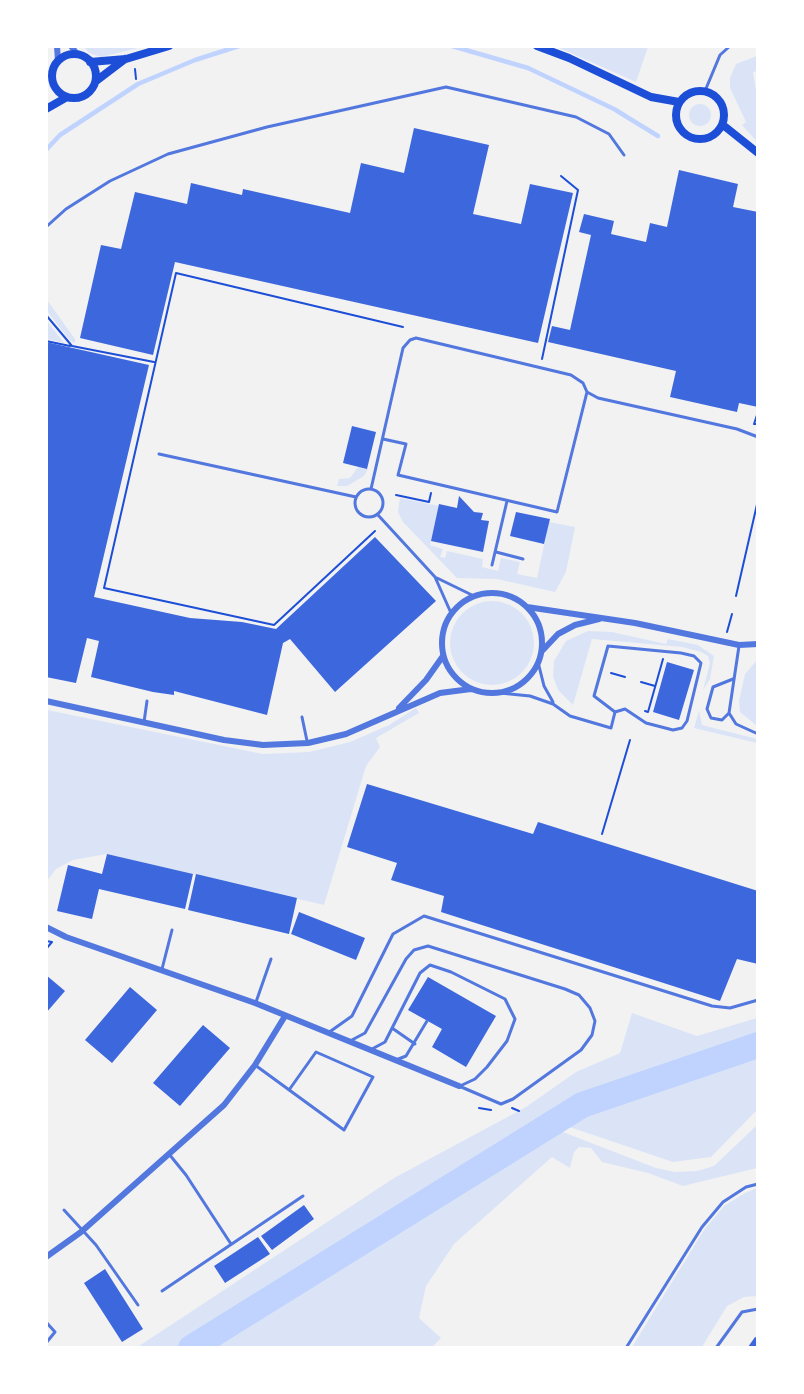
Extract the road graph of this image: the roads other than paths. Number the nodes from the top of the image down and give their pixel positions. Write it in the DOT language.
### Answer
graph roads {
  1 [pos="57,46"];
  2 [pos="169,46"];
  3 [pos="537,46"];
  4 [pos="730,46"];
  5 [pos="74,50"];
  6 [pos="126,59"];
  7 [pos="58,61"];
  8 [pos="90,62"];
  9 [pos="96,81"];
  10 [pos="53,83"];
  11 [pos="705,91"];
  12 [pos="46,92"];
  13 [pos="67,98"];
  14 [pos="679,102"];
  15 [pos="46,109"];
  16 [pos="723,124"];
  17 [pos="758,153"];
  18 [pos="624,155"];
  19 [pos="46,227"];
  20 [pos="587,392"];
  21 [pos="758,437"];
  22 [pos="383,439"];
  23 [pos="159,454"];
  24 [pos="370,489"];
  25 [pos="356,497"];
  26 [pos="507,501"];
  27 [pos="378,515"];
  28 [pos="495,552"];
  29 [pos="523,559"];
  30 [pos="492,565"];
  31 [pos="435,577"];
  32 [pos="474,596"];
  33 [pos="526,607"];
  34 [pos="451,613"];
  35 [pos="603,618"];
  36 [pos="758,644"];
  37 [pos="739,645"];
  38 [pos="542,651"];
  39 [pos="443,656"];
  40 [pos="538,662"];
  41 [pos="733,679"];
  42 [pos="471,689"];
  43 [pos="500,693"];
  44 [pos="46,701"];
  45 [pos="147,701"];
  46 [pos="553,704"];
  47 [pos="396,710"];
  48 [pos="615,712"];
  49 [pos="729,713"];
  50 [pos="302,717"];
  51 [pos="144,722"];
  52 [pos="758,734"];
  53 [pos="308,743"];
  54 [pos="46,927"];
  55 [pos="172,930"];
  56 [pos="271,958"];
  57 [pos="162,970"];
  58 [pos="758,1000"];
  59 [pos="255,1003"];
  60 [pos="285,1016"];
  61 [pos="427,1021"];
  62 [pos="392,1028"];
  63 [pos="328,1033"];
  64 [pos="349,1041"];
  65 [pos="414,1044"];
  66 [pos="370,1050"];
  67 [pos="395,1060"];
  68 [pos="255,1065"];
  69 [pos="459,1086"];
  70 [pos="289,1090"];
  71 [pos="169,1154"];
  72 [pos="758,1184"];
  73 [pos="303,1196"];
  74 [pos="64,1210"];
  75 [pos="81,1232"];
  76 [pos="231,1244"];
  77 [pos="46,1257"];
  78 [pos="162,1291"];
  79 [pos="138,1305"];
  80 [pos="758,1309"];
  81 [pos="46,1322"];
  82 [pos="46,1343"];
  83 [pos="626,1347"];
  84 [pos="716,1347"];
  1 -- 7 [label="street"];
  2 -- 6 [label="main road"];
  3 -- 14 [label="main road"];
  4 -- 11 [label="lane"];
  5 -- 7 [label="main road"];
  5 -- 8 [label="main road"];
  6 -- 8 [label="main road"];
  6 -- 9 [label="main road"];
  7 -- 10 [label="main road"];
  8 -- 9 [label="main road"];
  9 -- 13 [label="main road"];
  10 -- 12 [label="main road"];
  10 -- 13 [label="main road"];
  11 -- 14 [label="main road"];
  11 -- 16 [label="main road"];
  13 -- 15 [label="main road"];
  14 -- 16 [label="main road"];
  16 -- 17 [label="main road"];
  18 -- 19 [label="lane"];
  20 -- 21 [label="lane"];
  20 -- 22 [label="lane"];
  20 -- 26 [label="lane"];
  22 -- 24 [label="lane"];
  22 -- 26 [label="lane"];
  23 -- 25 [label="lane"];
  24 -- 25 [label="lane"];
  24 -- 27 [label="lane"];
  25 -- 27 [label="lane"];
  26 -- 28 [label="lane"];
  27 -- 31 [label="lane"];
  28 -- 29 [label="lane"];
  28 -- 30 [label="lane"];
  31 -- 32 [label="lane"];
  31 -- 34 [label="lane"];
  32 -- 33 [label="street"];
  32 -- 34 [label="street"];
  33 -- 35 [label="street"];
  33 -- 38 [label="street"];
  34 -- 39 [label="street"];
  35 -- 37 [label="street"];
  35 -- 38 [label="street"];
  36 -- 37 [label="street"];
  37 -- 41 [label="lane"];
  38 -- 40 [label="street"];
  39 -- 42 [label="street"];
  39 -- 47 [label="street"];
  40 -- 43 [label="street"];
  40 -- 46 [label="lane"];
  41 -- 49 [label="lane"];
  41 -- 49 [label="lane"];
  42 -- 43 [label="street"];
  42 -- 47 [label="street"];
  43 -- 46 [label="lane"];
  44 -- 51 [label="street"];
  45 -- 51 [label="lane"];
  46 -- 48 [label="lane"];
  47 -- 53 [label="street"];
  48 -- 48 [label="lane"];
  49 -- 52 [label="lane"];
  50 -- 53 [label="lane"];
  51 -- 53 [label="street"];
  54 -- 57 [label="street"];
  55 -- 57 [label="lane"];
  56 -- 59 [label="lane"];
  57 -- 59 [label="street"];
  58 -- 63 [label="lane"];
  59 -- 60 [label="street"];
  60 -- 63 [label="street"];
  60 -- 68 [label="street"];
  61 -- 65 [label="lane"];
  62 -- 65 [label="lane"];
  62 -- 66 [label="lane"];
  62 -- 69 [label="lane"];
  63 -- 64 [label="street"];
  64 -- 66 [label="street"];
  64 -- 69 [label="lane"];
  65 -- 67 [label="lane"];
  66 -- 67 [label="street"];
  67 -- 69 [label="street"];
  68 -- 70 [label="lane"];
  68 -- 71 [label="street"];
  70 -- 70 [label="lane"];
  71 -- 75 [label="street"];
  71 -- 76 [label="lane"];
  72 -- 83 [label="lane"];
  73 -- 76 [label="lane"];
  74 -- 75 [label="lane"];
  75 -- 77 [label="street"];
  75 -- 79 [label="lane"];
  76 -- 78 [label="lane"];
  80 -- 84 [label="lane"];
  81 -- 82 [label="lane"];
}
